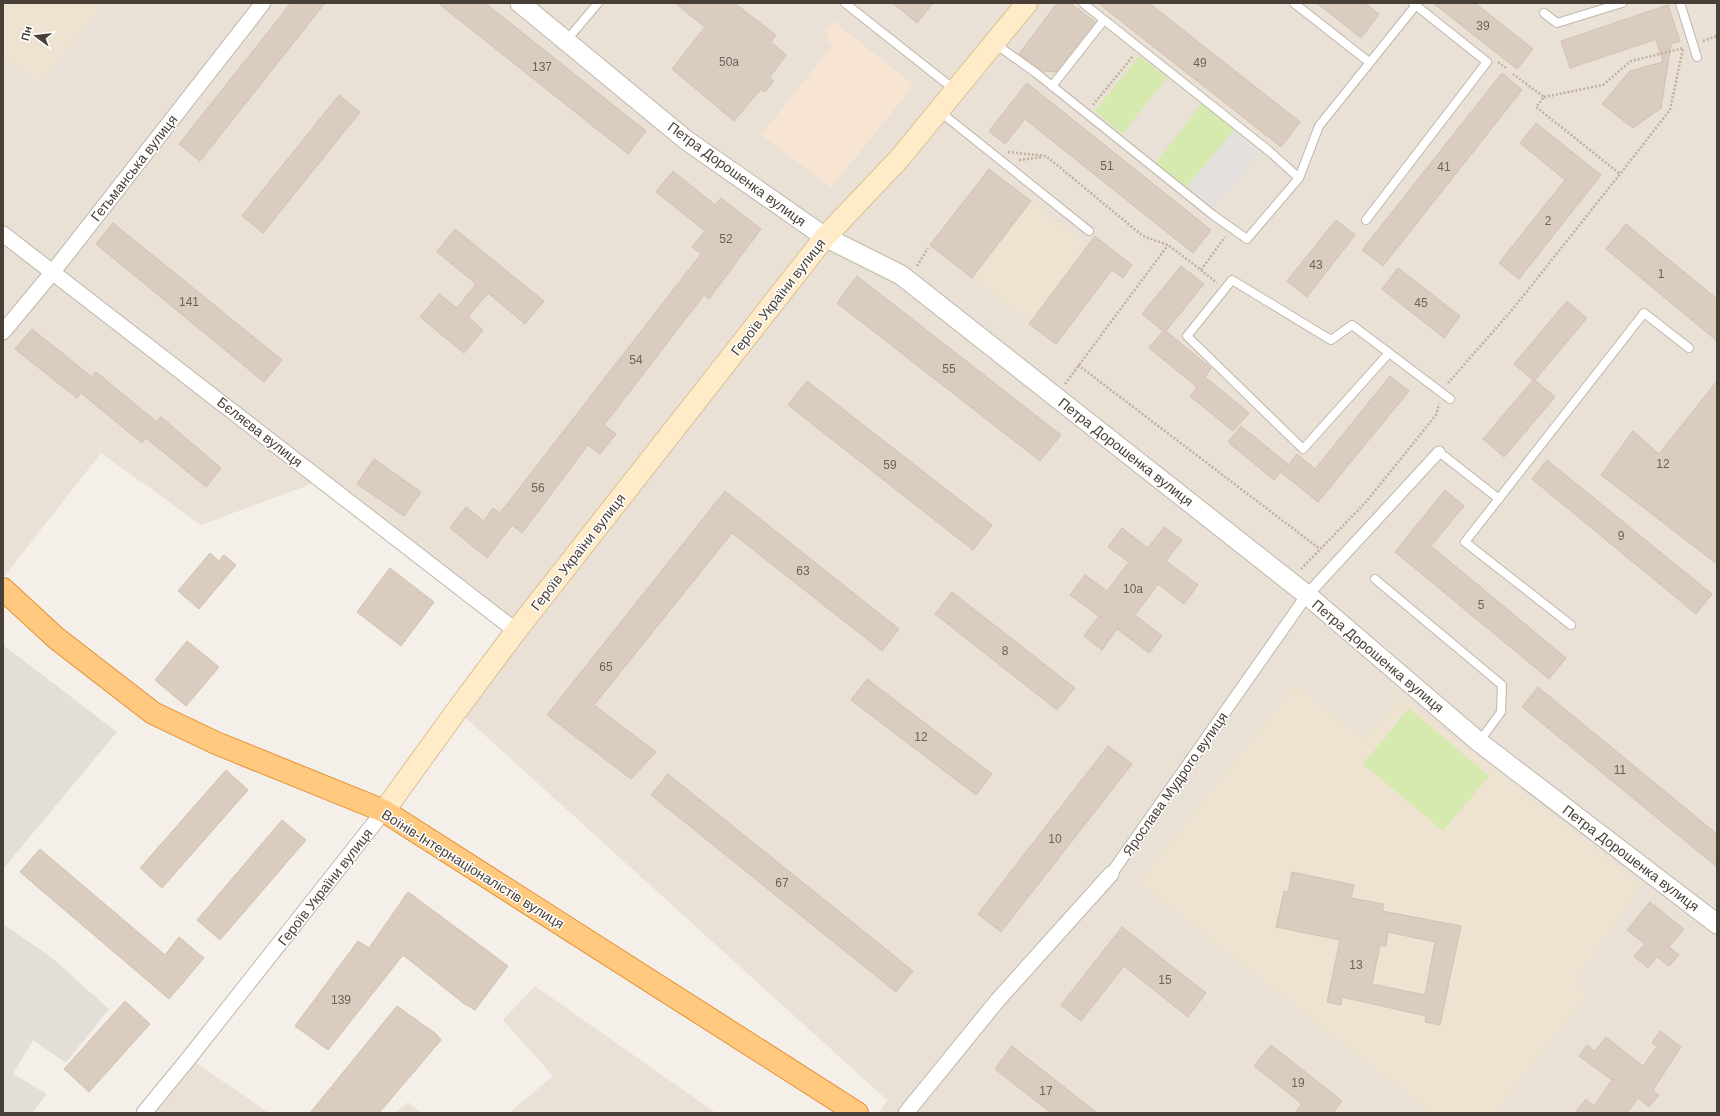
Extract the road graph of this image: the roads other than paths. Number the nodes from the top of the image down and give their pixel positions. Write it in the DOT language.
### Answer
graph roads {
  1 [pos="263,3"];
  2 [pos="520,3"];
  3 [pos="598,3"];
  4 [pos="846,3"];
  5 [pos="1027,3"];
  6 [pos="1083,3"];
  7 [pos="1294,3"];
  8 [pos="1622,3"];
  9 [pos="1680,3"];
  10 [pos="1414,4"];
  11 [pos="1544,13"];
  12 [pos="1104,20"];
  13 [pos="566,41"];
  14 [pos="993,43"];
  15 [pos="1697,57"];
  16 [pos="1369,62"];
  17 [pos="1052,86"];
  18 [pos="955,90"];
  19 [pos="938,110"];
  20 [pos="1299,178"];
  21 [pos="1366,220"];
  22 [pos="1089,231"];
  23 [pos="3,234"];
  24 [pos="825,237"];
  25 [pos="52,272"];
  26 [pos="3,332"];
  27 [pos="1689,348"];
  28 [pos="1389,353"];
  29 [pos="1450,399"];
  30 [pos="1439,452"];
  31 [pos="1500,499"];
  32 [pos="1375,579"];
  33 [pos="3,589"];
  34 [pos="1307,595"];
  35 [pos="1571,625"];
  36 [pos="516,631"];
  37 [pos="1479,742"];
  38 [pos="384,812"];
  39 [pos="1111,874"];
  40 [pos="1717,924"];
  41 [pos="144,1113"];
  42 [pos="857,1113"];
  43 [pos="906,1113"];
  1 -- 25 [label="street, Гетьманська вулиця"];
  2 -- 13 [label="street, Петра Дорошенка вулиця"];
  3 -- 13 [label="lane"];
  4 -- 18 [label="lane"];
  5 -- 14 [label="main road, Героїв України вулиця"];
  6 -- 12 [label="lane"];
  7 -- 16 [label="lane"];
  8 -- 11 [label="lane"];
  9 -- 15 [label="lane"];
  10 -- 16 [label="lane"];
  10 -- 21 [label="lane"];
  12 -- 17 [label="lane"];
  12 -- 20 [label="lane"];
  13 -- 24 [label="street, Петра Дорошенка вулиця"];
  14 -- 17 [label="lane"];
  14 -- 18 [label="main road, Героїв України вулиця"];
  16 -- 20 [label="lane"];
  17 -- 20 [label="lane"];
  18 -- 19 [label="main road, Героїв України вулиця"];
  19 -- 22 [label="lane"];
  19 -- 24 [label="main road, Героїв України вулиця"];
  23 -- 25 [label="street, Бєляєва вулиця"];
  24 -- 34 [label="street, Петра Дорошенка вулиця"];
  24 -- 36 [label="main road, Героїв України вулиця"];
  25 -- 26 [label="street, Гетьманська вулиця"];
  25 -- 36 [label="street, Бєляєва вулиця"];
  27 -- 31 [label="lane"];
  28 -- 28 [label="lane"];
  28 -- 29 [label="lane"];
  30 -- 31 [label="lane"];
  30 -- 34 [label="street, Ярослава Мудрого вулиця"];
  31 -- 35 [label="lane"];
  32 -- 37 [label="lane"];
  33 -- 38 [label="highway, Воїнів-Інтернаціоналістів вулиця"];
  34 -- 37 [label="street, Петра Дорошенка вулиця"];
  34 -- 39 [label="street, Ярослава Мудрого вулиця"];
  36 -- 38 [label="main road, Героїв України вулиця"];
  37 -- 40 [label="street, Петра Дорошенка вулиця"];
  38 -- 41 [label="street, Героїв України вулиця"];
  38 -- 42 [label="highway, Воїнів-Інтернаціоналістів вулиця"];
  39 -- 43 [label="street, Ярослава Мудрого вулиця"];
}
